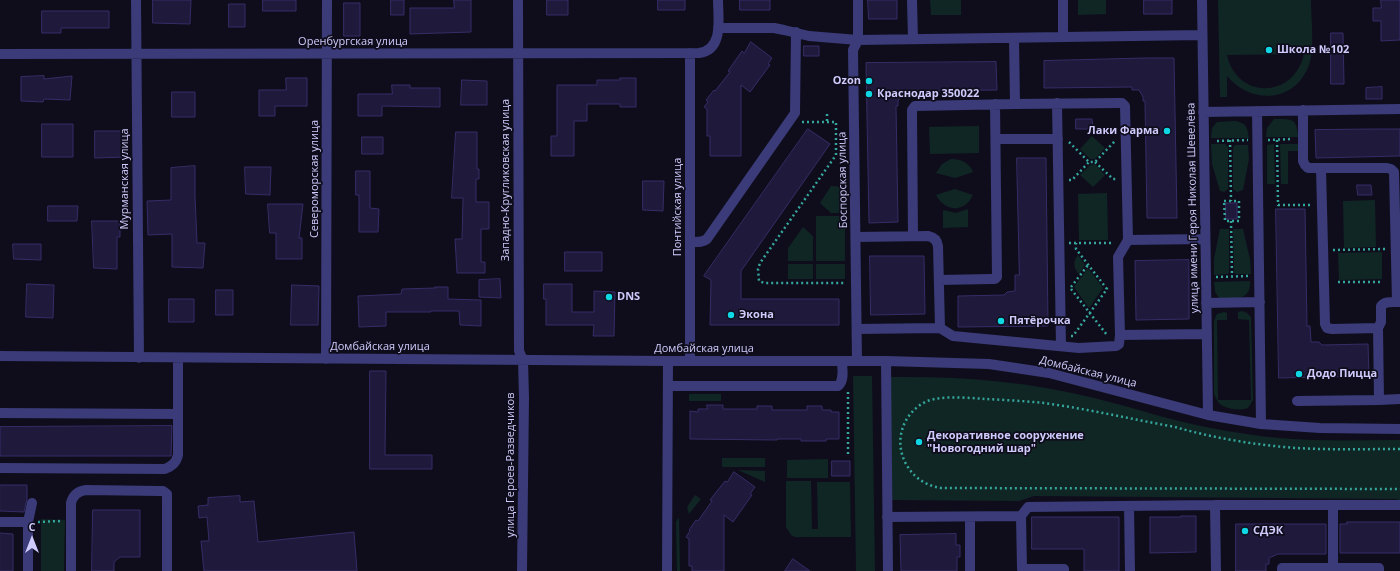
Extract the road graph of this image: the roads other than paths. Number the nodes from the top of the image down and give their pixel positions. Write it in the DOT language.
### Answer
graph roads {
  1 [pos="136,0"];
  2 [pos="327,0"];
  3 [pos="518,0"];
  4 [pos="718,0"];
  5 [pos="858,0"];
  6 [pos="912,0"];
  7 [pos="1063,0"];
  8 [pos="1202,0"];
  9 [pos="718,28"];
  10 [pos="796,32"];
  11 [pos="1202,35"];
  12 [pos="1063,37"];
  13 [pos="1014,38"];
  14 [pos="913,39"];
  15 [pos="858,40"];
  16 [pos="518,53"];
  17 [pos="690,53"];
  18 [pos="0,54"];
  19 [pos="136,54"];
  20 [pos="327,54"];
  21 [pos="1057,103"];
  22 [pos="995,104"];
  23 [pos="1015,104"];
  24 [pos="1400,109"];
  25 [pos="1303,110"];
  26 [pos="1257,111"];
  27 [pos="1203,112"];
  28 [pos="1058,139"];
  29 [pos="996,140"];
  30 [pos="1322,169"];
  31 [pos="914,236"];
  32 [pos="856,237"];
  33 [pos="1205,239"];
  34 [pos="1127,241"];
  35 [pos="690,242"];
  36 [pos="939,280"];
  37 [pos="1260,302"];
  38 [pos="1399,302"];
  39 [pos="1206,303"];
  40 [pos="940,328"];
  41 [pos="1378,328"];
  42 [pos="857,330"];
  43 [pos="1207,334"];
  44 [pos="1120,335"];
  45 [pos="1061,341"];
  46 [pos="0,356"];
  47 [pos="139,358"];
  48 [pos="178,358"];
  49 [pos="326,359"];
  50 [pos="523,360"];
  51 [pos="668,361"];
  52 [pos="690,361"];
  53 [pos="842,361"];
  54 [pos="857,361"];
  55 [pos="886,361"];
  56 [pos="668,386"];
  57 [pos="1400,399"];
  58 [pos="1379,400"];
  59 [pos="1296,401"];
  60 [pos="0,413"];
  61 [pos="178,414"];
  62 [pos="1208,415"];
  63 [pos="1261,424"];
  64 [pos="1400,429"];
  65 [pos="0,468"];
  66 [pos="32,503"];
  67 [pos="1215,505"];
  68 [pos="1333,505"];
  69 [pos="1400,505"];
  70 [pos="1129,506"];
  71 [pos="1020,516"];
  72 [pos="970,517"];
  73 [pos="887,518"];
  74 [pos="0,522"];
  75 [pos="28,522"];
  76 [pos="1333,568"];
  77 [pos="1022,570"];
  78 [pos="28,571"];
  79 [pos="71,571"];
  80 [pos="167,571"];
  81 [pos="522,571"];
  82 [pos="667,571"];
  83 [pos="888,571"];
  84 [pos="970,571"];
  85 [pos="1064,571"];
  86 [pos="1130,571"];
  87 [pos="1216,571"];
  88 [pos="1282,571"];
  89 [pos="1379,571"];
  1 -- 19 [label="street, Мурманская улица"];
  2 -- 20 [label="street, Североморская улица"];
  3 -- 16 [label="street, Западно-Кругликовская улица"];
  4 -- 9 [label="street"];
  5 -- 15 [label="street, Боспорская улица"];
  6 -- 14 [label="street"];
  7 -- 12 [label="street"];
  8 -- 11 [label="street, улица имени Героя Николая Шевелёва"];
  9 -- 10 [label="street"];
  9 -- 17 [label="street, Оренбургская улица"];
  10 -- 15 [label="street"];
  10 -- 35 [label="street"];
  11 -- 12 [label="street"];
  11 -- 27 [label="street, улица имени Героя Николая Шевелёва"];
  12 -- 13 [label="street"];
  13 -- 14 [label="street"];
  13 -- 23 [label="street"];
  14 -- 15 [label="street"];
  15 -- 32 [label="street, Боспорская улица"];
  16 -- 17 [label="street, Оренбургская улица"];
  16 -- 20 [label="street, Оренбургская улица"];
  16 -- 50 [label="street, Западно-Кругликовская улица"];
  17 -- 35 [label="street, Понтийская улица"];
  18 -- 19 [label="street, Оренбургская улица"];
  19 -- 20 [label="street, Оренбургская улица"];
  19 -- 47 [label="street, Мурманская улица"];
  20 -- 49 [label="street, Североморская улица"];
  21 -- 23 [label="street"];
  21 -- 28 [label="street"];
  21 -- 34 [label="street"];
  22 -- 23 [label="street"];
  22 -- 29 [label="street"];
  22 -- 31 [label="street"];
  24 -- 25 [label="street"];
  25 -- 26 [label="street"];
  25 -- 30 [label="street"];
  26 -- 27 [label="street"];
  26 -- 37 [label="street"];
  27 -- 33 [label="street, улица имени Героя Николая Шевелёва"];
  28 -- 29 [label="street"];
  28 -- 45 [label="street"];
  29 -- 36 [label="street"];
  30 -- 38 [label="street"];
  30 -- 41 [label="street"];
  31 -- 32 [label="street"];
  31 -- 36 [label="street"];
  32 -- 42 [label="street, Боспорская улица"];
  33 -- 34 [label="street"];
  33 -- 39 [label="street, улица имени Героя Николая Шевелёва"];
  34 -- 44 [label="street"];
  35 -- 52 [label="street, Понтийская улица"];
  36 -- 40 [label="street"];
  37 -- 39 [label="street"];
  37 -- 63 [label="street"];
  38 -- 41 [label="street"];
  39 -- 43 [label="street, улица имени Героя Николая Шевелёва"];
  40 -- 42 [label="street"];
  40 -- 45 [label="street"];
  41 -- 58 [label="street"];
  42 -- 54 [label="street, Боспорская улица"];
  43 -- 44 [label="street"];
  43 -- 62 [label="street, улица имени Героя Николая Шевелёва"];
  44 -- 45 [label="street"];
  46 -- 47 [label="street, Домбайская улица"];
  47 -- 48 [label="street, Домбайская улица"];
  48 -- 49 [label="street, Домбайская улица"];
  48 -- 61 [label="street"];
  49 -- 50 [label="street, Домбайская улица"];
  50 -- 51 [label="street, Домбайская улица"];
  50 -- 81 [label="street, улица Героев-Разведчиков"];
  51 -- 52 [label="street, Домбайская улица"];
  51 -- 56 [label="street"];
  52 -- 53 [label="street, Домбайская улица"];
  53 -- 54 [label="street, Домбайская улица"];
  53 -- 56 [label="street"];
  54 -- 55 [label="street, Домбайская улица"];
  55 -- 62 [label="street, Домбайская улица"];
  55 -- 73 [label="street"];
  56 -- 82 [label="street"];
  57 -- 58 [label="street"];
  58 -- 59 [label="street"];
  60 -- 61 [label="street"];
  61 -- 65 [label="street"];
  62 -- 63 [label="street, Домбайская улица"];
  63 -- 64 [label="street, Домбайская улица"];
  66 -- 75 [label="street"];
  67 -- 68 [label="street"];
  67 -- 70 [label="street"];
  67 -- 87 [label="street"];
  68 -- 69 [label="street"];
  68 -- 76 [label="street"];
  70 -- 71 [label="street"];
  70 -- 86 [label="street"];
  71 -- 72 [label="street"];
  71 -- 77 [label="street"];
  72 -- 73 [label="street"];
  72 -- 84 [label="street"];
  73 -- 83 [label="street"];
  74 -- 75 [label="street"];
  75 -- 78 [label="street"];
  76 -- 88 [label="street"];
  76 -- 89 [label="street"];
  77 -- 85 [label="street"];
  79 -- 80 [label="street"];
}
